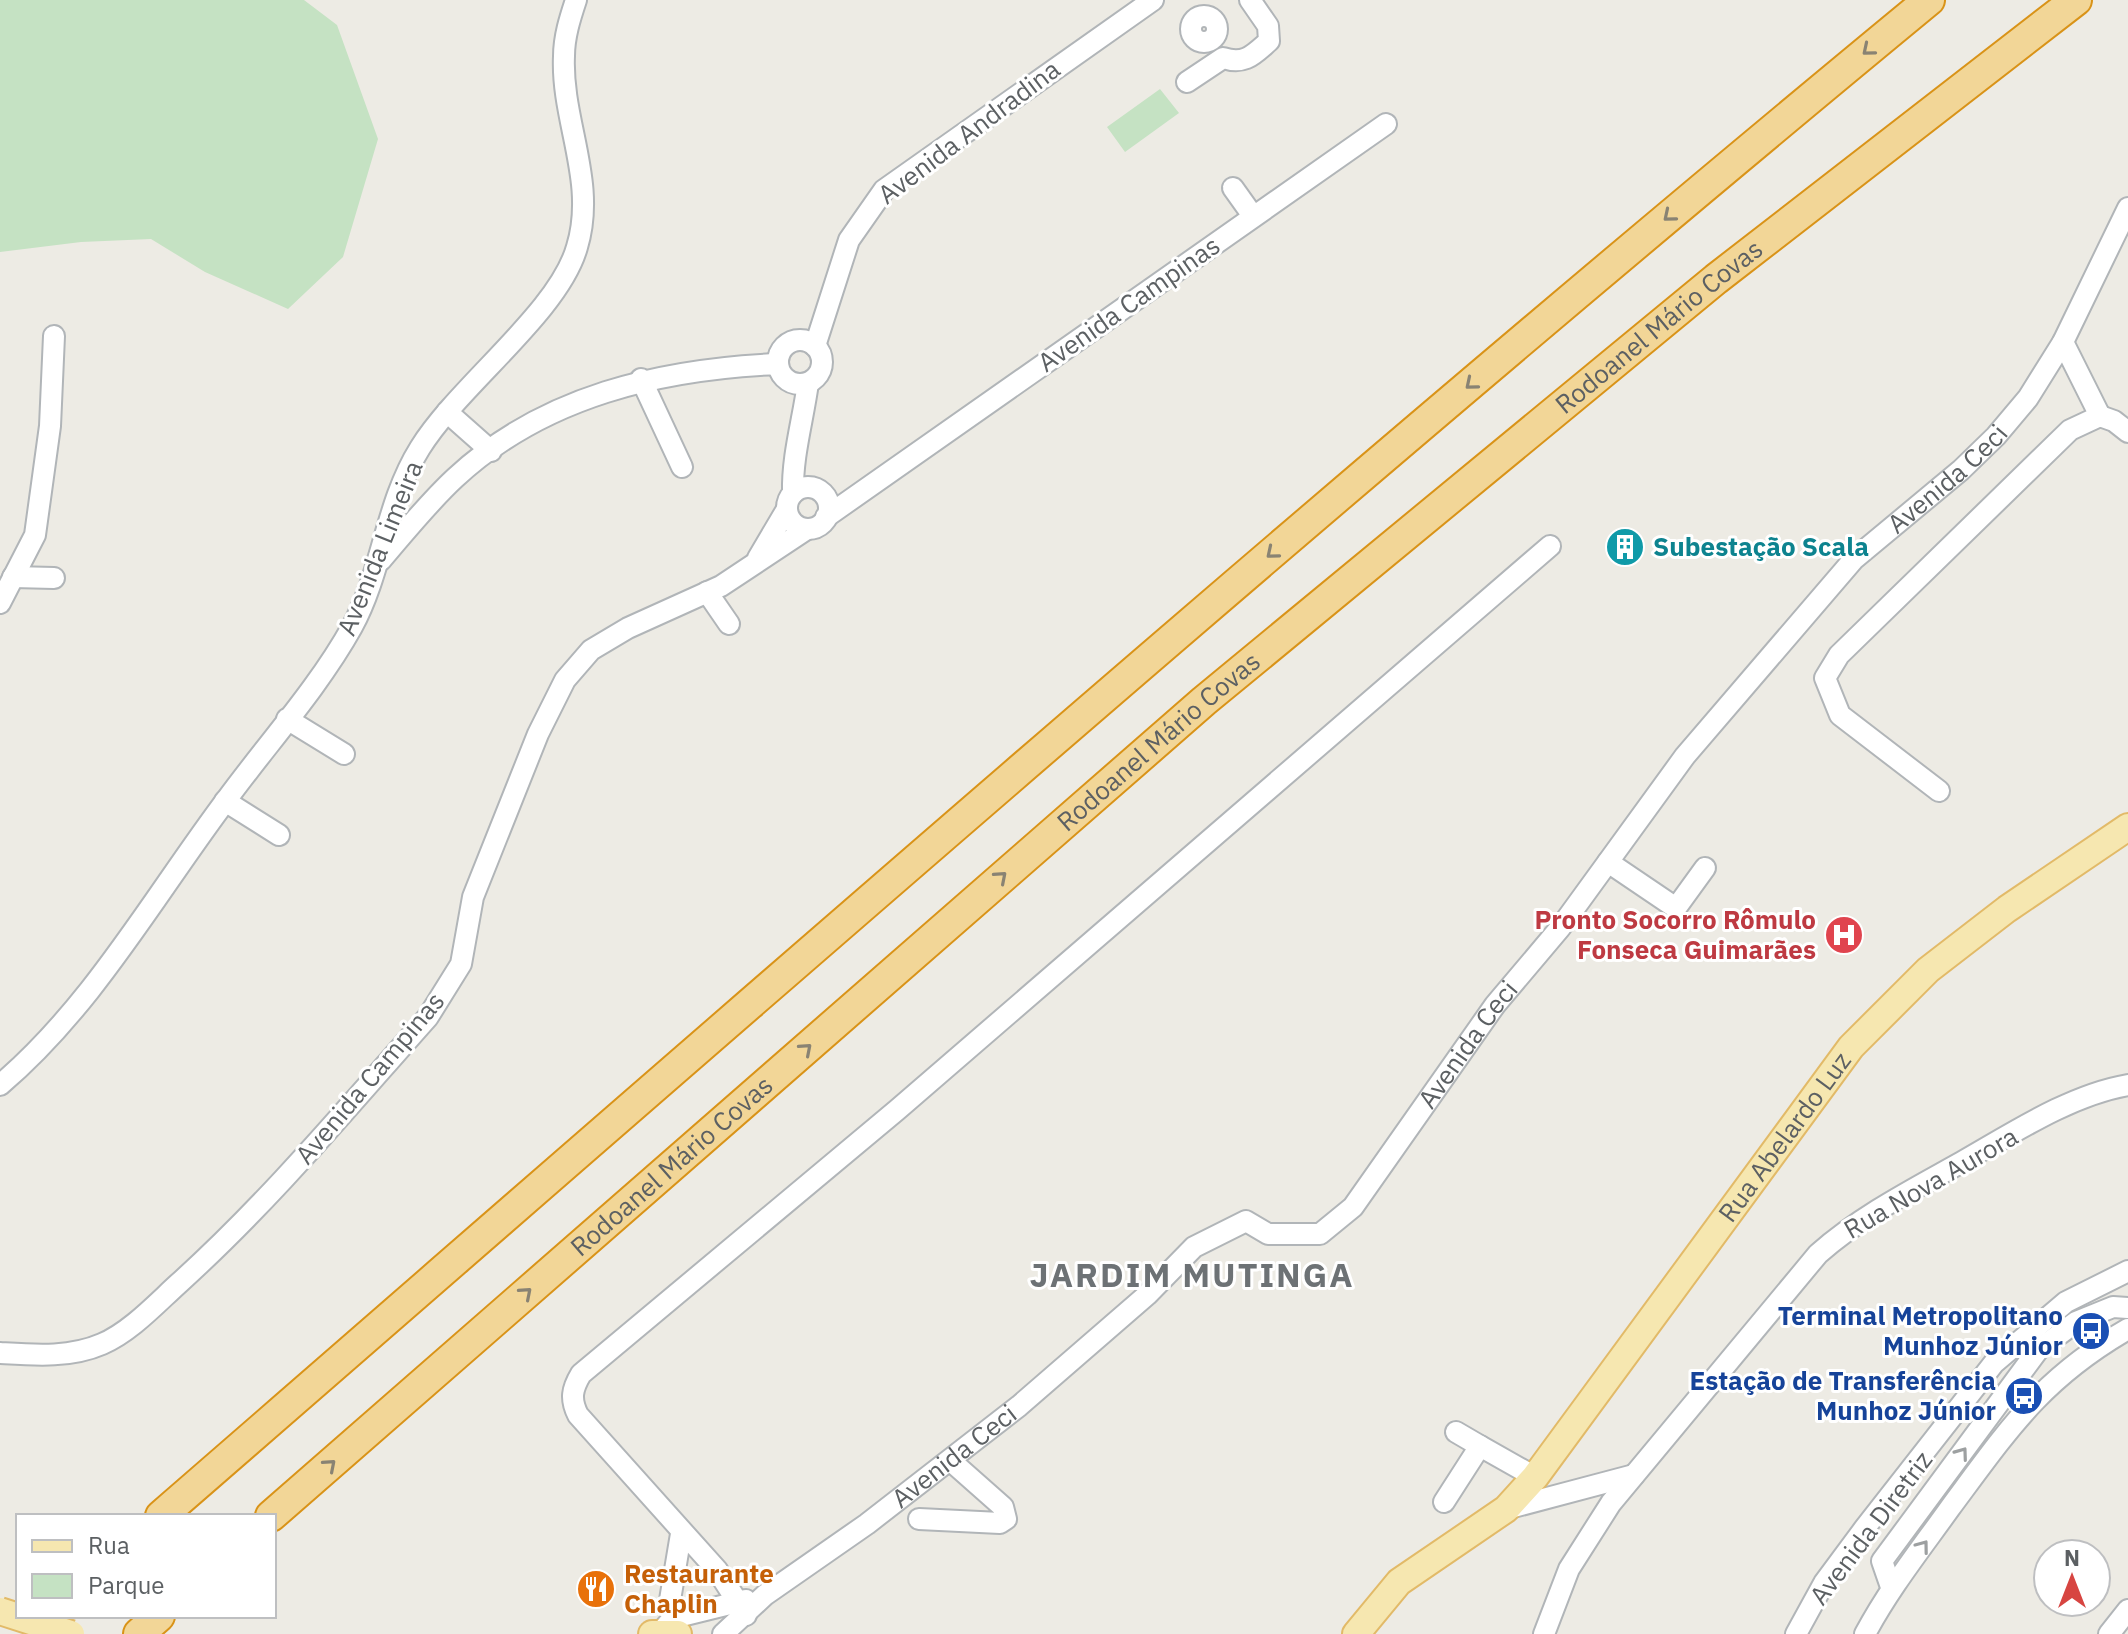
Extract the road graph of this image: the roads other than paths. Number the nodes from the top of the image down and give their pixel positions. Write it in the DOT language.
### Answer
graph roads {
  1 [pos="576,0"];
  2 [pos="1153,0"];
  3 [pos="1250,0"];
  4 [pos="1929,0"];
  5 [pos="2076,0"];
  6 [pos="1187,82"];
  7 [pos="1386,124"];
  8 [pos="1233,188"];
  9 [pos="2128,208"];
  10 [pos="1253,216"];
  11 [pos="54,336"];
  12 [pos="2063,342"];
  13 [pos="815,346"];
  14 [pos="778,364"];
  15 [pos="641,379"];
  16 [pos="808,383"];
  17 [pos="447,412"];
  18 [pos="2100,416"];
  19 [pos="2128,432"];
  20 [pos="491,451"];
  21 [pos="682,467"];
  22 [pos="808,501"];
  23 [pos="1550,546"];
  24 [pos="381,560"];
  25 [pos="754,565"];
  26 [pos="13,577"];
  27 [pos="54,578"];
  28 [pos="707,592"];
  29 [pos="0,603"];
  30 [pos="729,624"];
  31 [pos="287,719"];
  32 [pos="344,754"];
  33 [pos="1939,791"];
  34 [pos="225,801"];
  35 [pos="2128,827"];
  36 [pos="279,835"];
  37 [pos="1608,862"];
  38 [pos="1705,868"];
  39 [pos="0,1085"];
  40 [pos="2128,1085"];
  41 [pos="2128,1271"];
  42 [pos="2128,1308"];
  43 [pos="2128,1329"];
  44 [pos="0,1353"];
  45 [pos="1456,1432"];
  46 [pos="1480,1446"];
  47 [pos="951,1461"];
  48 [pos="1634,1475"];
  49 [pos="1535,1477"];
  50 [pos="1588,1485"];
  51 [pos="1444,1502"];
  52 [pos="1506,1509"];
  53 [pos="163,1514"];
  54 [pos="273,1514"];
  55 [pos="919,1519"];
  56 [pos="1597,1525"];
  57 [pos="681,1534"];
  58 [pos="1891,1587"];
  59 [pos="742,1609"];
  60 [pos="2128,1610"];
  61 [pos="22,1618"];
  62 [pos="44,1618"];
  63 [pos="157,1618"];
  64 [pos="666,1629"];
  65 [pos="1361,1632"];
  66 [pos="26,1634"];
  67 [pos="71,1634"];
  68 [pos="139,1634"];
  69 [pos="723,1634"];
  70 [pos="1544,1634"];
  71 [pos="1796,1634"];
  72 [pos="1865,1634"];
  73 [pos="2109,1634"];
  1 -- 17 [label="street, Avenida Limeira"];
  2 -- 13 [label="street, Avenida Andradina"];
  3 -- 6 [label="street"];
  4 -- 53 [label="highway, one-way"];
  54 -- 5 [label="highway, Rodoanel Mário Covas, one-way"];
  7 -- 10 [label="street, Avenida Campinas"];
  8 -- 10 [label="street"];
  9 -- 12 [label="street, Avenida Ceci"];
  10 -- 22 [label="street, Avenida Campinas"];
  11 -- 26 [label="street"];
  12 -- 18 [label="street"];
  12 -- 37 [label="street, Avenida Ceci"];
  13 -- 14 [label="street"];
  13 -- 16 [label="street"];
  14 -- 15 [label="street"];
  14 -- 16 [label="street"];
  15 -- 20 [label="street"];
  15 -- 21 [label="street"];
  16 -- 22 [label="street"];
  17 -- 20 [label="street"];
  17 -- 24 [label="street, Avenida Limeira"];
  18 -- 19 [label="street"];
  18 -- 33 [label="street"];
  20 -- 24 [label="street"];
  22 -- 25 [label="street, Avenida Campinas"];
  22 -- 25 [label="street, Avenida Campinas"];
  23 -- 57 [label="street"];
  24 -- 31 [label="street, Avenida Limeira"];
  25 -- 28 [label="street, Avenida Campinas"];
  26 -- 27 [label="street"];
  26 -- 29 [label="street"];
  28 -- 30 [label="street"];
  28 -- 44 [label="street, Avenida Campinas"];
  31 -- 32 [label="street"];
  31 -- 34 [label="street, Avenida Limeira"];
  34 -- 36 [label="street"];
  34 -- 39 [label="street, Avenida Limeira"];
  35 -- 49 [label="main road, Rua Abelardo Luz"];
  37 -- 38 [label="street"];
  37 -- 47 [label="street, Avenida Ceci"];
  40 -- 48 [label="street, Rua Nova Aurora"];
  41 -- 71 [label="street, Avenida Diretriz"];
  58 -- 42 [label="street, one-way"];
  58 -- 43 [label="street, Avenida Diretriz, one-way"];
  45 -- 46 [label="street"];
  46 -- 49 [label="street"];
  46 -- 51 [label="street"];
  47 -- 55 [label="street"];
  47 -- 59 [label="street, Avenida Ceci"];
  48 -- 50 [label="street, Rua Abelardo Luz"];
  48 -- 56 [label="street, Rua Nova Aurora"];
  49 -- 52 [label="main road, Rua Abelardo Luz"];
  50 -- 52 [label="street, Rua Abelardo Luz"];
  50 -- 56 [label="street"];
  52 -- 65 [label="main road, Rua Abelardo Luz"];
  56 -- 70 [label="street, Rua Nova Aurora"];
  57 -- 59 [label="street"];
  57 -- 64 [label="street"];
  58 -- 72 [label="street, Avenida Diretriz"];
  59 -- 64 [label="street, Avenida Ceci"];
  59 -- 69 [label="street, Avenida Ceci"];
  60 -- 73 [label="street"];
  61 -- 67 [label="main road, bridge"];
  62 -- 66 [label="highway"];
  63 -- 68 [label="highway"];
}
